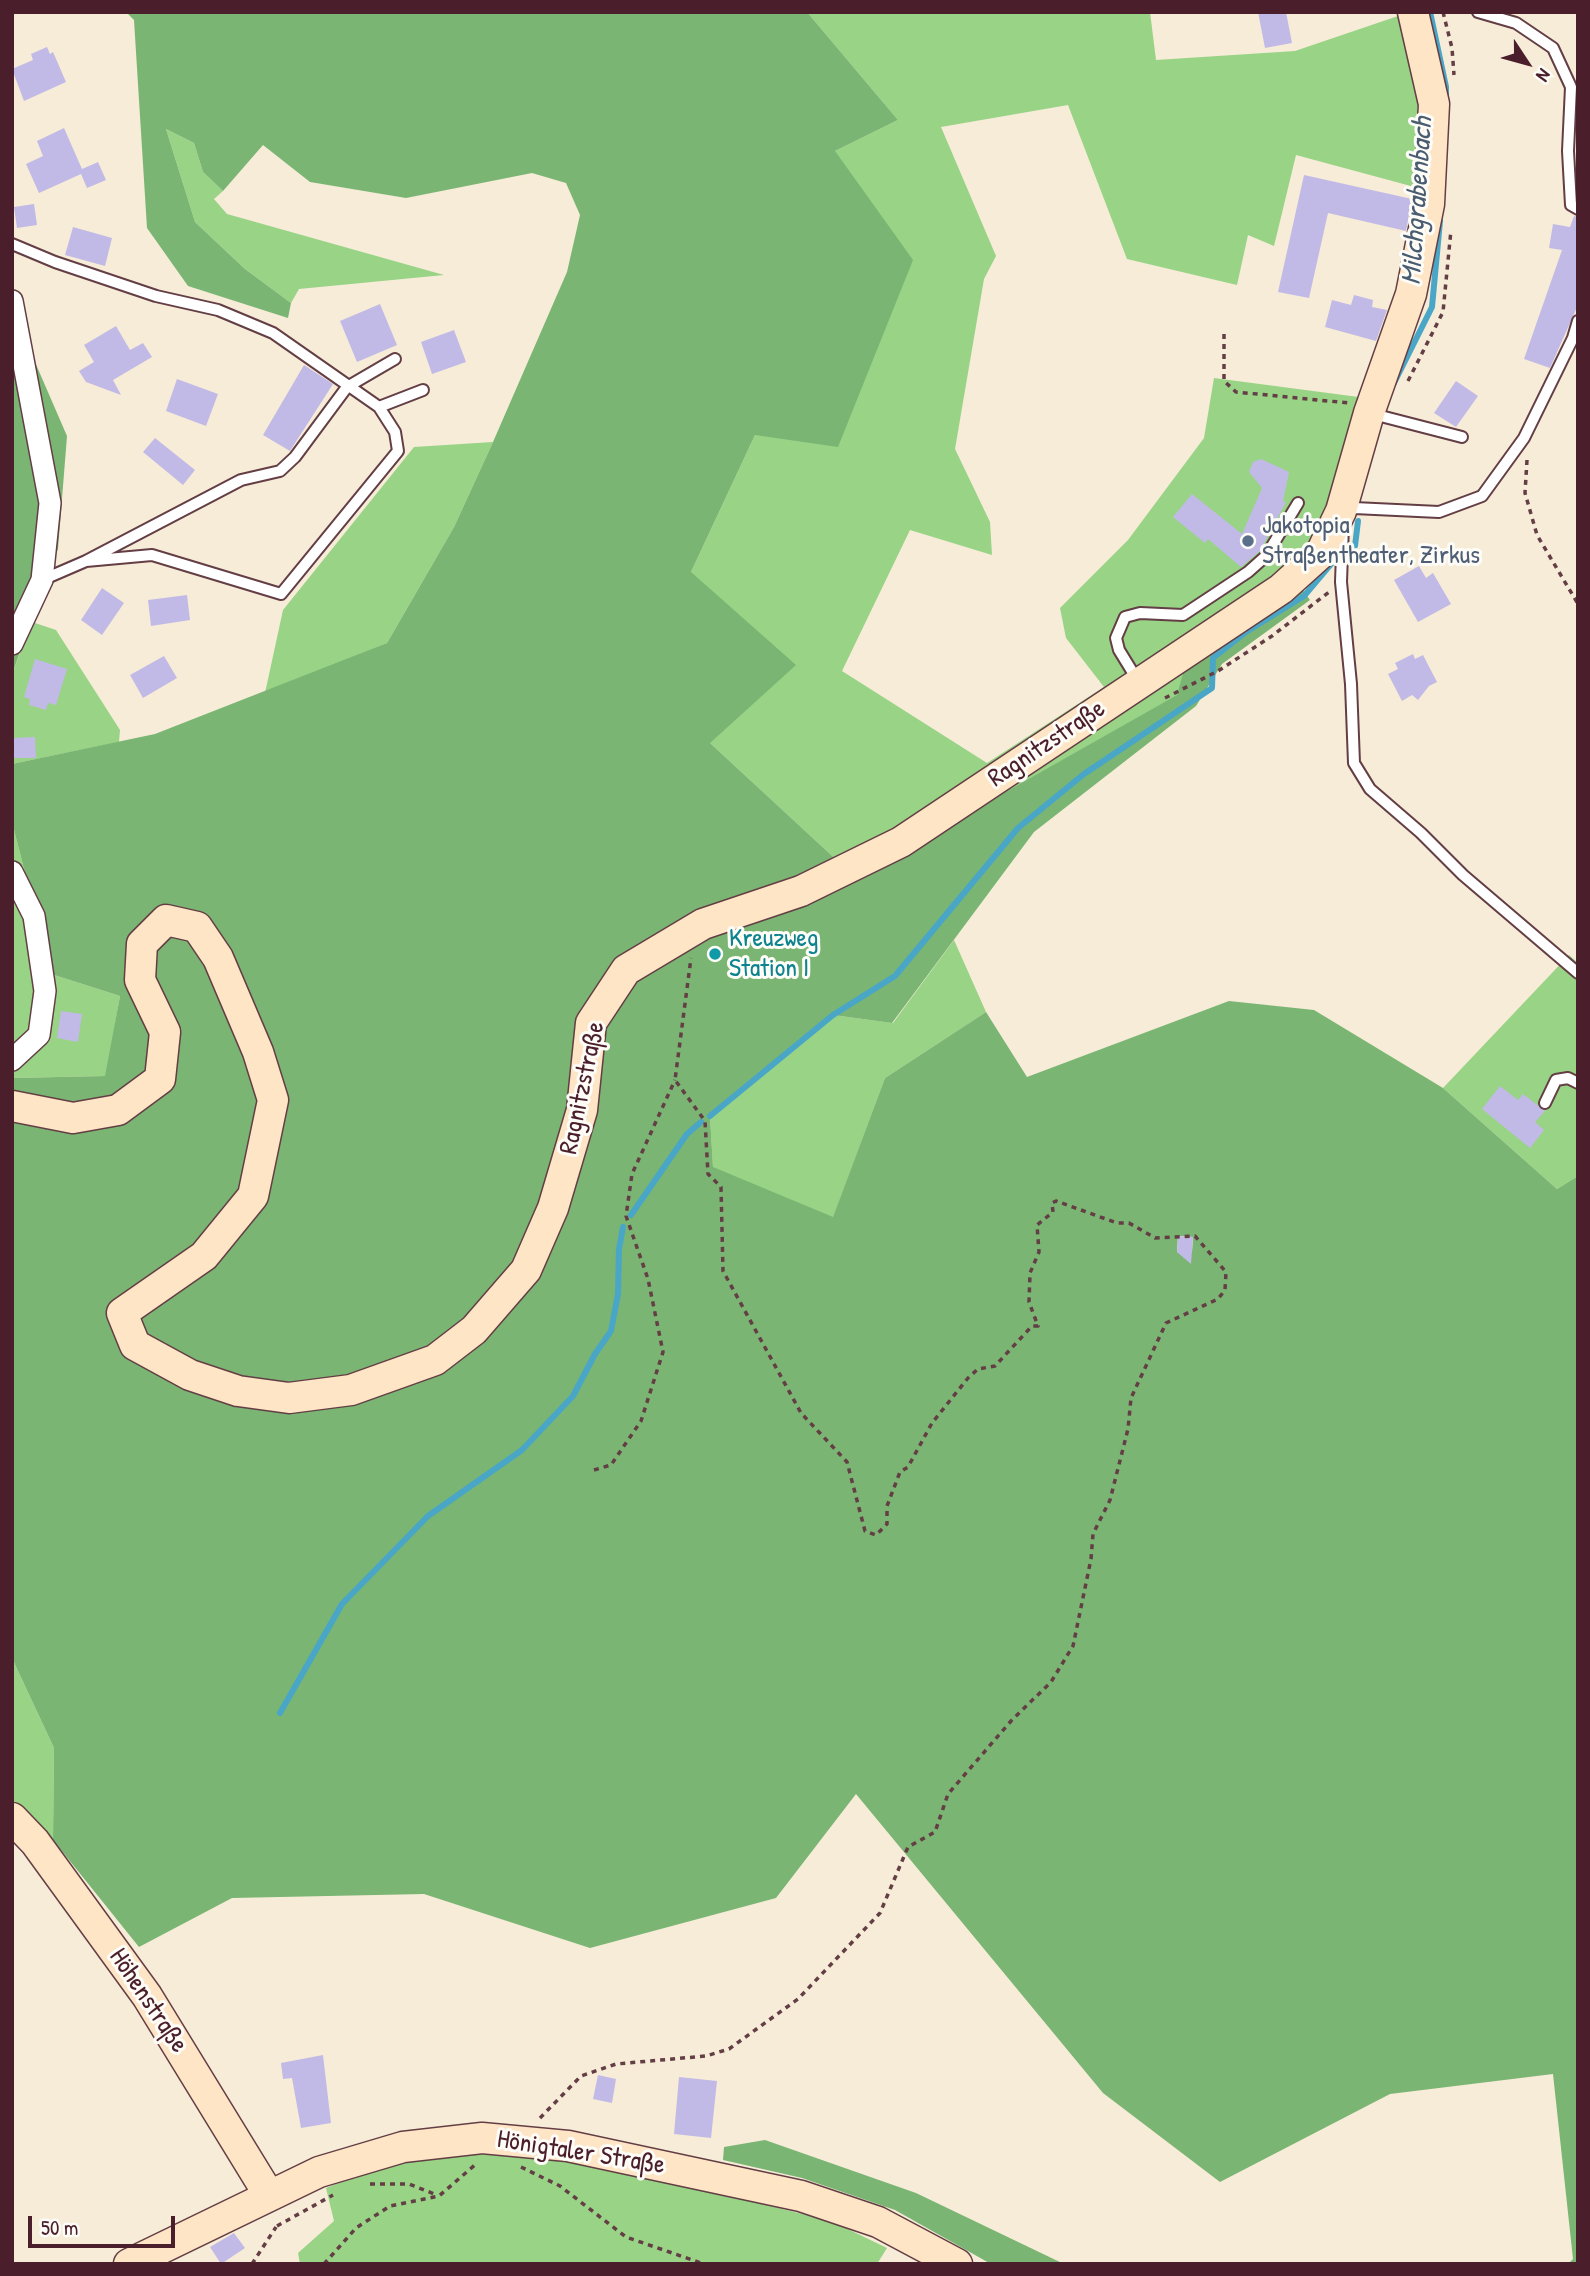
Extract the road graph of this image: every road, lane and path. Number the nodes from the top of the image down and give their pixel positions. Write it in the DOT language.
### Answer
graph roads {
  1 [pos="1413,12"];
  2 [pos="1478,12"];
  3 [pos="1578,209"];
  4 [pos="12,244"];
  5 [pos="12,301"];
  6 [pos="1578,321"];
  7 [pos="1224,334"];
  8 [pos="395,359"];
  9 [pos="347,387"];
  10 [pos="423,390"];
  11 [pos="379,407"];
  12 [pos="1371,409"];
  13 [pos="1462,437"];
  14 [pos="1527,457"];
  15 [pos="1298,503"];
  16 [pos="1341,512"];
  17 [pos="86,561"];
  18 [pos="42,580"];
  19 [pos="1341,582"];
  20 [pos="1578,604"];
  21 [pos="12,644"];
  22 [pos="1208,677"];
  23 [pos="1139,682"];
  24 [pos="12,872"];
  25 [pos="692,948"];
  26 [pos="1578,972"];
  27 [pos="12,1060"];
  28 [pos="674,1080"];
  29 [pos="1578,1083"];
  30 [pos="1545,1103"];
  31 [pos="12,1106"];
  32 [pos="594,1470"];
  33 [pos="12,1818"];
  34 [pos="539,2119"];
  35 [pos="477,2163"];
  36 [pos="513,2163"];
  37 [pos="357,2184"];
  38 [pos="337,2193"];
  39 [pos="269,2195"];
  40 [pos="439,2196"];
  41 [pos="277,2226"];
  42 [pos="129,2264"];
  43 [pos="253,2264"];
  44 [pos="324,2264"];
  45 [pos="704,2264"];
  46 [pos="957,2264"];
  1 -- 12 [label="main road, Ragnitzstraße"];
  2 -- 3 [label="lane"];
  4 -- 9 [label="lane"];
  5 -- 18 [label="street"];
  6 -- 16 [label="lane"];
  7 -- 12 [label="path"];
  8 -- 9 [label="lane"];
  9 -- 11 [label="lane"];
  9 -- 17 [label="lane"];
  10 -- 11 [label="lane"];
  11 -- 17 [label="lane"];
  12 -- 13 [label="lane"];
  12 -- 16 [label="main road, Ragnitzstraße"];
  14 -- 20 [label="path"];
  15 -- 23 [label="lane"];
  16 -- 19 [label="lane"];
  16 -- 23 [label="main road, Ragnitzstraße"];
  17 -- 18 [label="lane"];
  18 -- 21 [label="street"];
  19 -- 22 [label="path"];
  19 -- 26 [label="lane"];
  23 -- 31 [label="main road, Ragnitzstraße"];
  24 -- 27 [label="street"];
  25 -- 28 [label="path"];
  28 -- 32 [label="path"];
  28 -- 34 [label="path"];
  29 -- 30 [label="lane"];
  33 -- 39 [label="main road, Höhenstraße"];
  35 -- 40 [label="path"];
  36 -- 45 [label="path"];
  37 -- 40 [label="path"];
  38 -- 41 [label="path"];
  39 -- 41 [label="path"];
  39 -- 42 [label="main road, Hönigtaler Straße"];
  39 -- 46 [label="main road, Hönigtaler Straße"];
  40 -- 44 [label="path"];
  41 -- 43 [label="path"];
}
